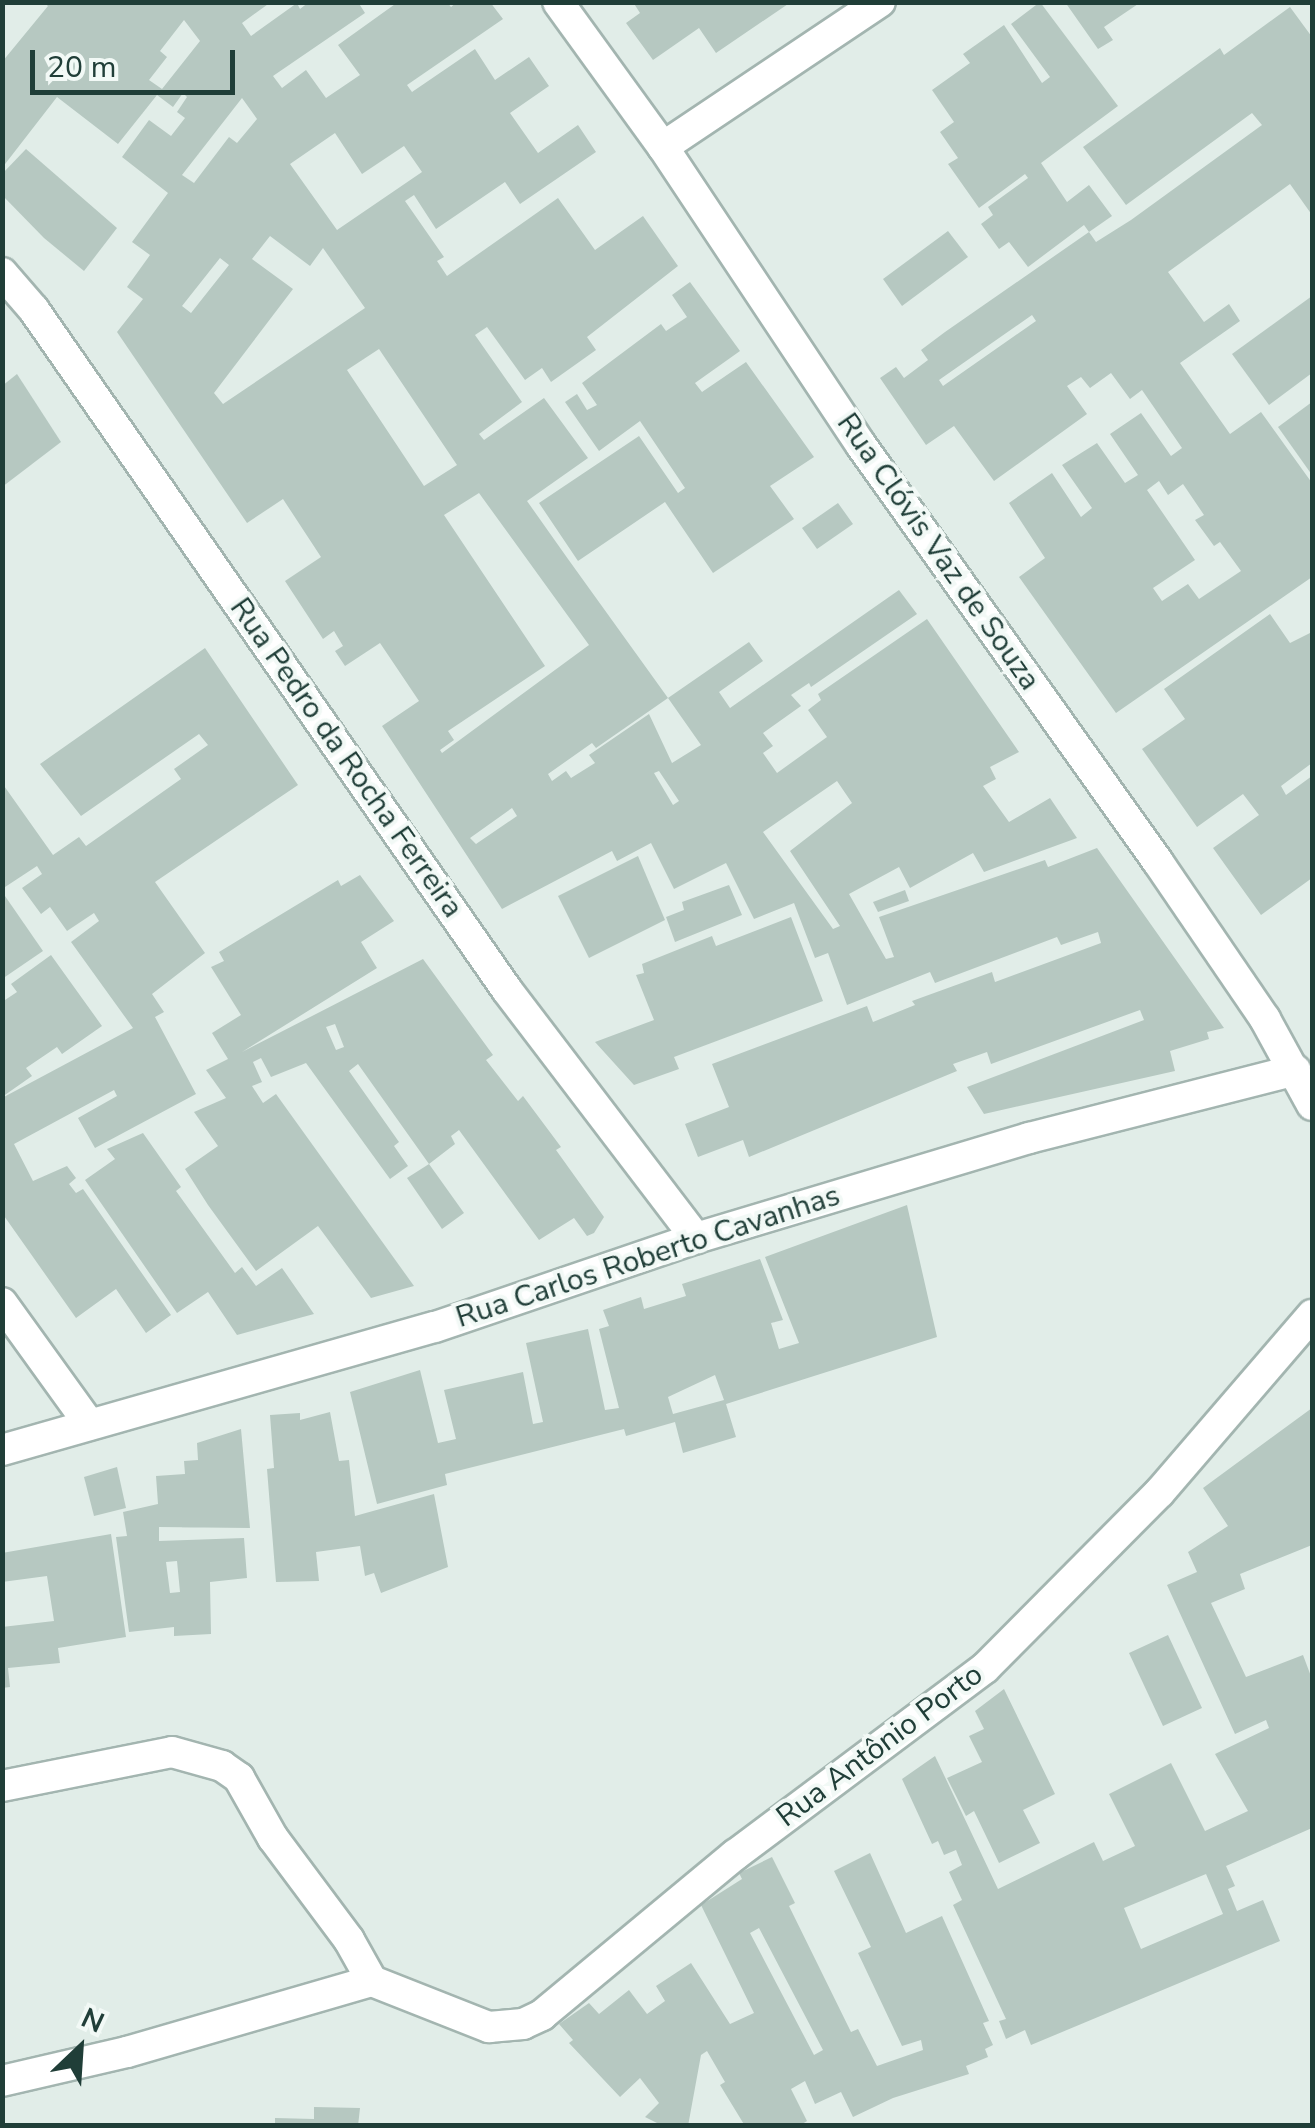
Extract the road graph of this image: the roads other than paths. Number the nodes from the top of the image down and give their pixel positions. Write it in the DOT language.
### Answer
graph roads {
  1 [pos="558,2"];
  2 [pos="880,2"];
  3 [pos="663,147"];
  4 [pos="2,273"];
  5 [pos="1295,1070"];
  6 [pos="1312,1105"];
  7 [pos="696,1238"];
  8 [pos="2,1303"];
  9 [pos="1312,1315"];
  10 [pos="90,1425"];
  11 [pos="2,1450"];
  12 [pos="2,1786"];
  13 [pos="372,1981"];
  14 [pos="2,2082"];
  1 -- 3 [label="street, Rua Clóvis Vaz de Souza"];
  2 -- 3 [label="street"];
  3 -- 5 [label="street, Rua Clóvis Vaz de Souza"];
  4 -- 7 [label="street, Rua Pedro da Rocha Ferreira"];
  5 -- 6 [label="street, Rua Clóvis Vaz de Souza"];
  5 -- 7 [label="street, Rua Carlos Roberto Cavanhas"];
  7 -- 10 [label="street, Rua Carlos Roberto Cavanhas"];
  8 -- 10 [label="street"];
  9 -- 13 [label="street, Rua Antônio Porto"];
  10 -- 11 [label="street, Rua Carlos Roberto Cavanhas"];
  12 -- 13 [label="street"];
  13 -- 14 [label="street"];
}
